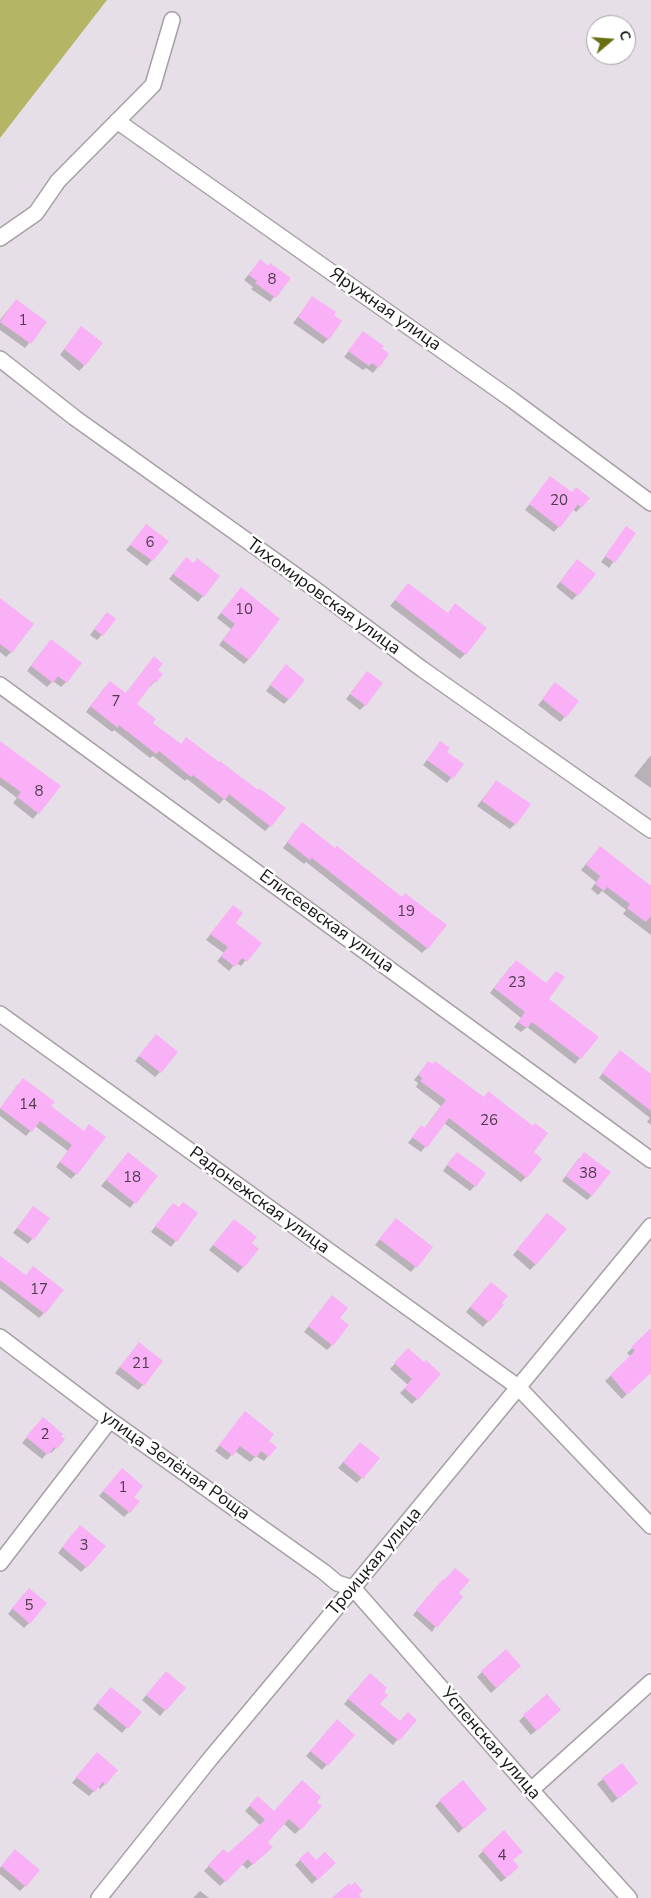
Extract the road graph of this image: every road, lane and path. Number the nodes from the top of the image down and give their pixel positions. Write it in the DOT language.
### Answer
graph roads {
  1 [pos="172,20"];
  2 [pos="117,121"];
  3 [pos="0,238"];
  4 [pos="0,359"];
  5 [pos="651,503"];
  6 [pos="0,685"];
  7 [pos="651,830"];
  8 [pos="0,1014"];
  9 [pos="651,1160"];
  10 [pos="651,1226"];
  11 [pos="0,1337"];
  12 [pos="518,1387"];
  13 [pos="110,1420"];
  14 [pos="651,1526"];
  15 [pos="0,1562"];
  16 [pos="353,1588"];
  17 [pos="651,1682"];
  18 [pos="531,1790"];
  19 [pos="100,1898"];
  20 [pos="629,1898"];
  1 -- 2 [label="street"];
  2 -- 3 [label="street"];
  2 -- 5 [label="street, Яружная улица"];
  4 -- 7 [label="street, Тихомировская улица"];
  6 -- 9 [label="street, Елисеевская улица"];
  8 -- 12 [label="street, Радонежская улица"];
  10 -- 12 [label="street, Троицкая улица"];
  11 -- 13 [label="street, улица Зелёная Роща"];
  12 -- 14 [label="street, Радонежская улица"];
  12 -- 16 [label="street, Троицкая улица"];
  13 -- 15 [label="street"];
  13 -- 16 [label="street, улица Зелёная Роща"];
  16 -- 18 [label="street, Успенская улица"];
  16 -- 19 [label="street, Троицкая улица"];
  17 -- 18 [label="street"];
  18 -- 20 [label="street, Успенская улица"];
}
